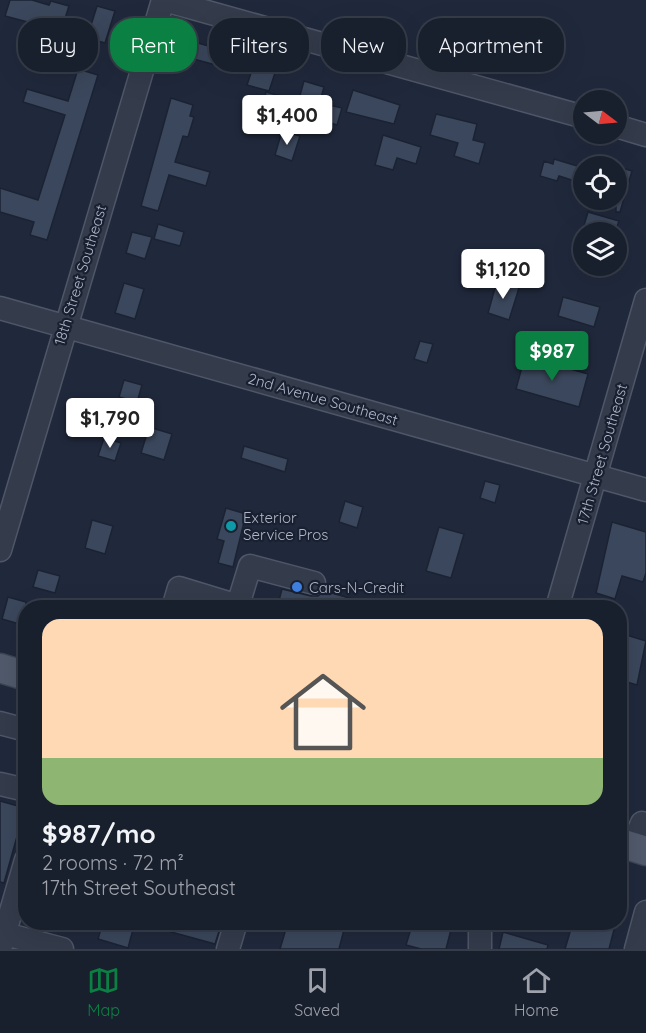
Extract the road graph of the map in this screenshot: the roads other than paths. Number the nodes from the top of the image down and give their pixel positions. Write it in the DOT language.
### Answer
graph roads {
  1 [pos="163,0"];
  2 [pos="573,114"];
  3 [pos="627,129"];
  4 [pos="646,135"];
  5 [pos="646,300"];
  6 [pos="0,308"];
  7 [pos="65,326"];
  8 [pos="596,476"];
  9 [pos="646,490"];
  10 [pos="0,550"];
  11 [pos="315,583"];
  12 [pos="175,600"];
  13 [pos="216,600"];
  14 [pos="240,600"];
  15 [pos="559,600"];
  16 [pos="0,668"];
  17 [pos="18,674"];
  18 [pos="0,723"];
  19 [pos="18,728"];
  20 [pos="0,784"];
  21 [pos="18,788"];
  22 [pos="18,887"];
  23 [pos="646,912"];
  24 [pos="234,930"];
  25 [pos="480,930"];
  26 [pos="2,942"];
  27 [pos="62,949"];
  28 [pos="228,949"];
  29 [pos="480,949"];
  30 [pos="636,949"];
  1 -- 2 [label="street"];
  1 -- 7 [label="street, 18th Street Southeast"];
  3 -- 4 [label="street"];
  5 -- 8 [label="street, 17th Street Southeast"];
  6 -- 7 [label="street, 2nd Avenue Southeast"];
  7 -- 8 [label="street, 2nd Avenue Southeast"];
  7 -- 10 [label="street, 18th Street Southeast"];
  8 -- 9 [label="street, 2nd Avenue Southeast"];
  8 -- 15 [label="street, 17th Street Southeast"];
  11 -- 14 [label="street"];
  12 -- 13 [label="street"];
  16 -- 17 [label="main road"];
  18 -- 19 [label="street"];
  20 -- 21 [label="street"];
  22 -- 26 [label="street"];
  23 -- 30 [label="street"];
  24 -- 28 [label="street"];
  25 -- 29 [label="street"];
  26 -- 27 [label="street"];
}
